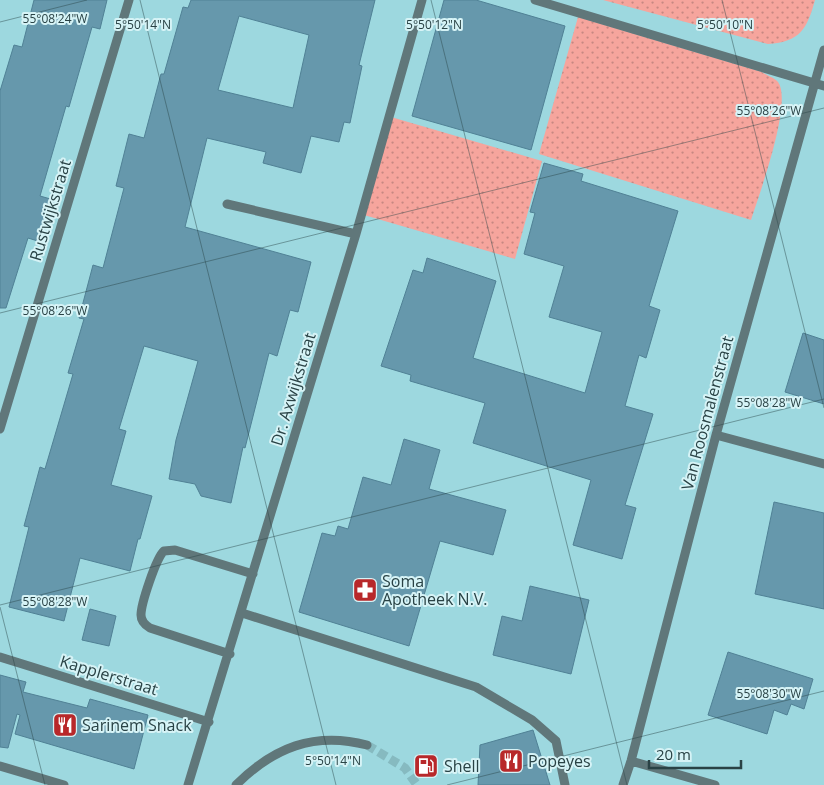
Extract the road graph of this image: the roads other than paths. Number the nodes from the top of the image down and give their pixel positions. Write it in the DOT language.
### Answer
graph roads {
  1 [pos="129,0"];
  2 [pos="422,0"];
  3 [pos="535,0"];
  4 [pos="824,50"];
  5 [pos="819,84"];
  6 [pos="227,204"];
  7 [pos="356,234"];
  8 [pos="0,429"];
  9 [pos="716,435"];
  10 [pos="824,464"];
  11 [pos="253,574"];
  12 [pos="242,613"];
  13 [pos="230,654"];
  14 [pos="0,657"];
  15 [pos="209,722"];
  16 [pos="367,745"];
  17 [pos="631,761"];
  18 [pos="0,766"];
  19 [pos="64,785"];
  20 [pos="188,785"];
  21 [pos="236,785"];
  22 [pos="565,785"];
  23 [pos="623,785"];
  24 [pos="715,785"];
  1 -- 8 [label="street, Rustwijkstraat"];
  2 -- 7 [label="street, Dr. Axwijkstraat"];
  3 -- 5 [label="street"];
  4 -- 5 [label="street, Van Roosmalenstraat"];
  5 -- 9 [label="street, Van Roosmalenstraat"];
  6 -- 7 [label="street"];
  7 -- 11 [label="street, Dr. Axwijkstraat"];
  9 -- 10 [label="street"];
  9 -- 17 [label="street, Van Roosmalenstraat"];
  11 -- 12 [label="street, Dr. Axwijkstraat"];
  11 -- 13 [label="street"];
  12 -- 13 [label="street, Dr. Axwijkstraat"];
  12 -- 22 [label="street"];
  13 -- 15 [label="street, Dr. Axwijkstraat"];
  14 -- 15 [label="street, Kapplerstraat"];
  15 -- 20 [label="street, Dr. Axwijkstraat"];
  16 -- 21 [label="street"];
  17 -- 23 [label="street, Van Roosmalenstraat"];
  17 -- 24 [label="street"];
  18 -- 19 [label="street"];
}
